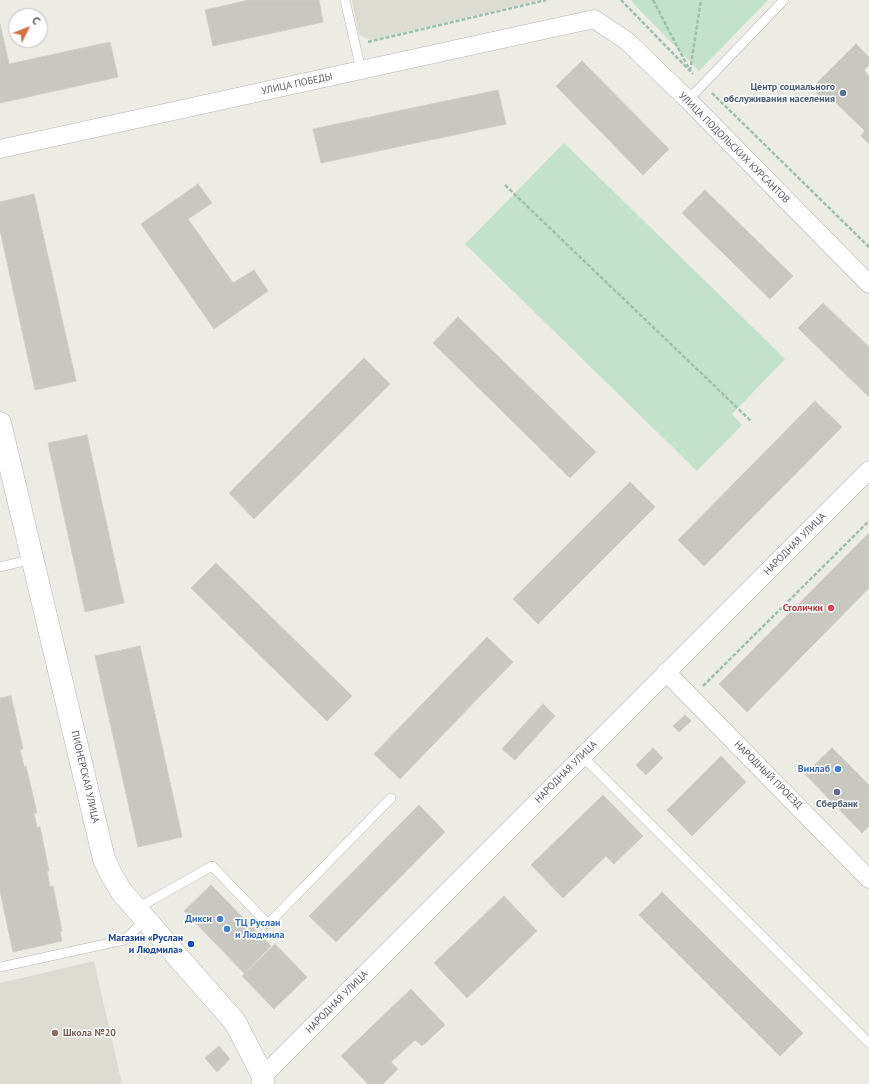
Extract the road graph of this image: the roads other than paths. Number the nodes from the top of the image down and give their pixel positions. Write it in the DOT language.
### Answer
graph roads {
  1 [pos="345,0"];
  2 [pos="784,0"];
  3 [pos="594,19"];
  4 [pos="362,70"];
  5 [pos="688,100"];
  6 [pos="0,149"];
  7 [pos="869,284"];
  8 [pos="0,423"];
  9 [pos="869,470"];
  10 [pos="33,559"];
  11 [pos="0,567"];
  12 [pos="666,672"];
  13 [pos="582,756"];
  14 [pos="391,798"];
  15 [pos="869,878"];
  16 [pos="141,914"];
  17 [pos="0,967"];
  18 [pos="869,1043"];
  19 [pos="263,1080"];
  1 -- 4 [label="lane"];
  2 -- 5 [label="lane"];
  3 -- 4 [label="street, УЛИЦА ПОБЕДЫ"];
  3 -- 5 [label="street, УЛИЦА ПОДОЛЬСКИХ КУРСАНТОВ"];
  4 -- 6 [label="street, УЛИЦА ПОБЕДЫ"];
  5 -- 7 [label="street, УЛИЦА ПОДОЛЬСКИХ КУРСАНТОВ"];
  8 -- 10 [label="street, ПИОНЕРСКАЯ УЛИЦА"];
  9 -- 12 [label="street, НАРОДНАЯ УЛИЦА"];
  10 -- 11 [label="lane"];
  10 -- 16 [label="street, ПИОНЕРСКАЯ УЛИЦА"];
  12 -- 13 [label="street, НАРОДНАЯ УЛИЦА"];
  12 -- 15 [label="street, НАРОДНЫЙ ПРОЕЗД"];
  13 -- 18 [label="lane"];
  13 -- 19 [label="street, НАРОДНАЯ УЛИЦА"];
  14 -- 16 [label="lane"];
  16 -- 17 [label="lane"];
  16 -- 19 [label="street, ПИОНЕРСКАЯ УЛИЦА"];
}
